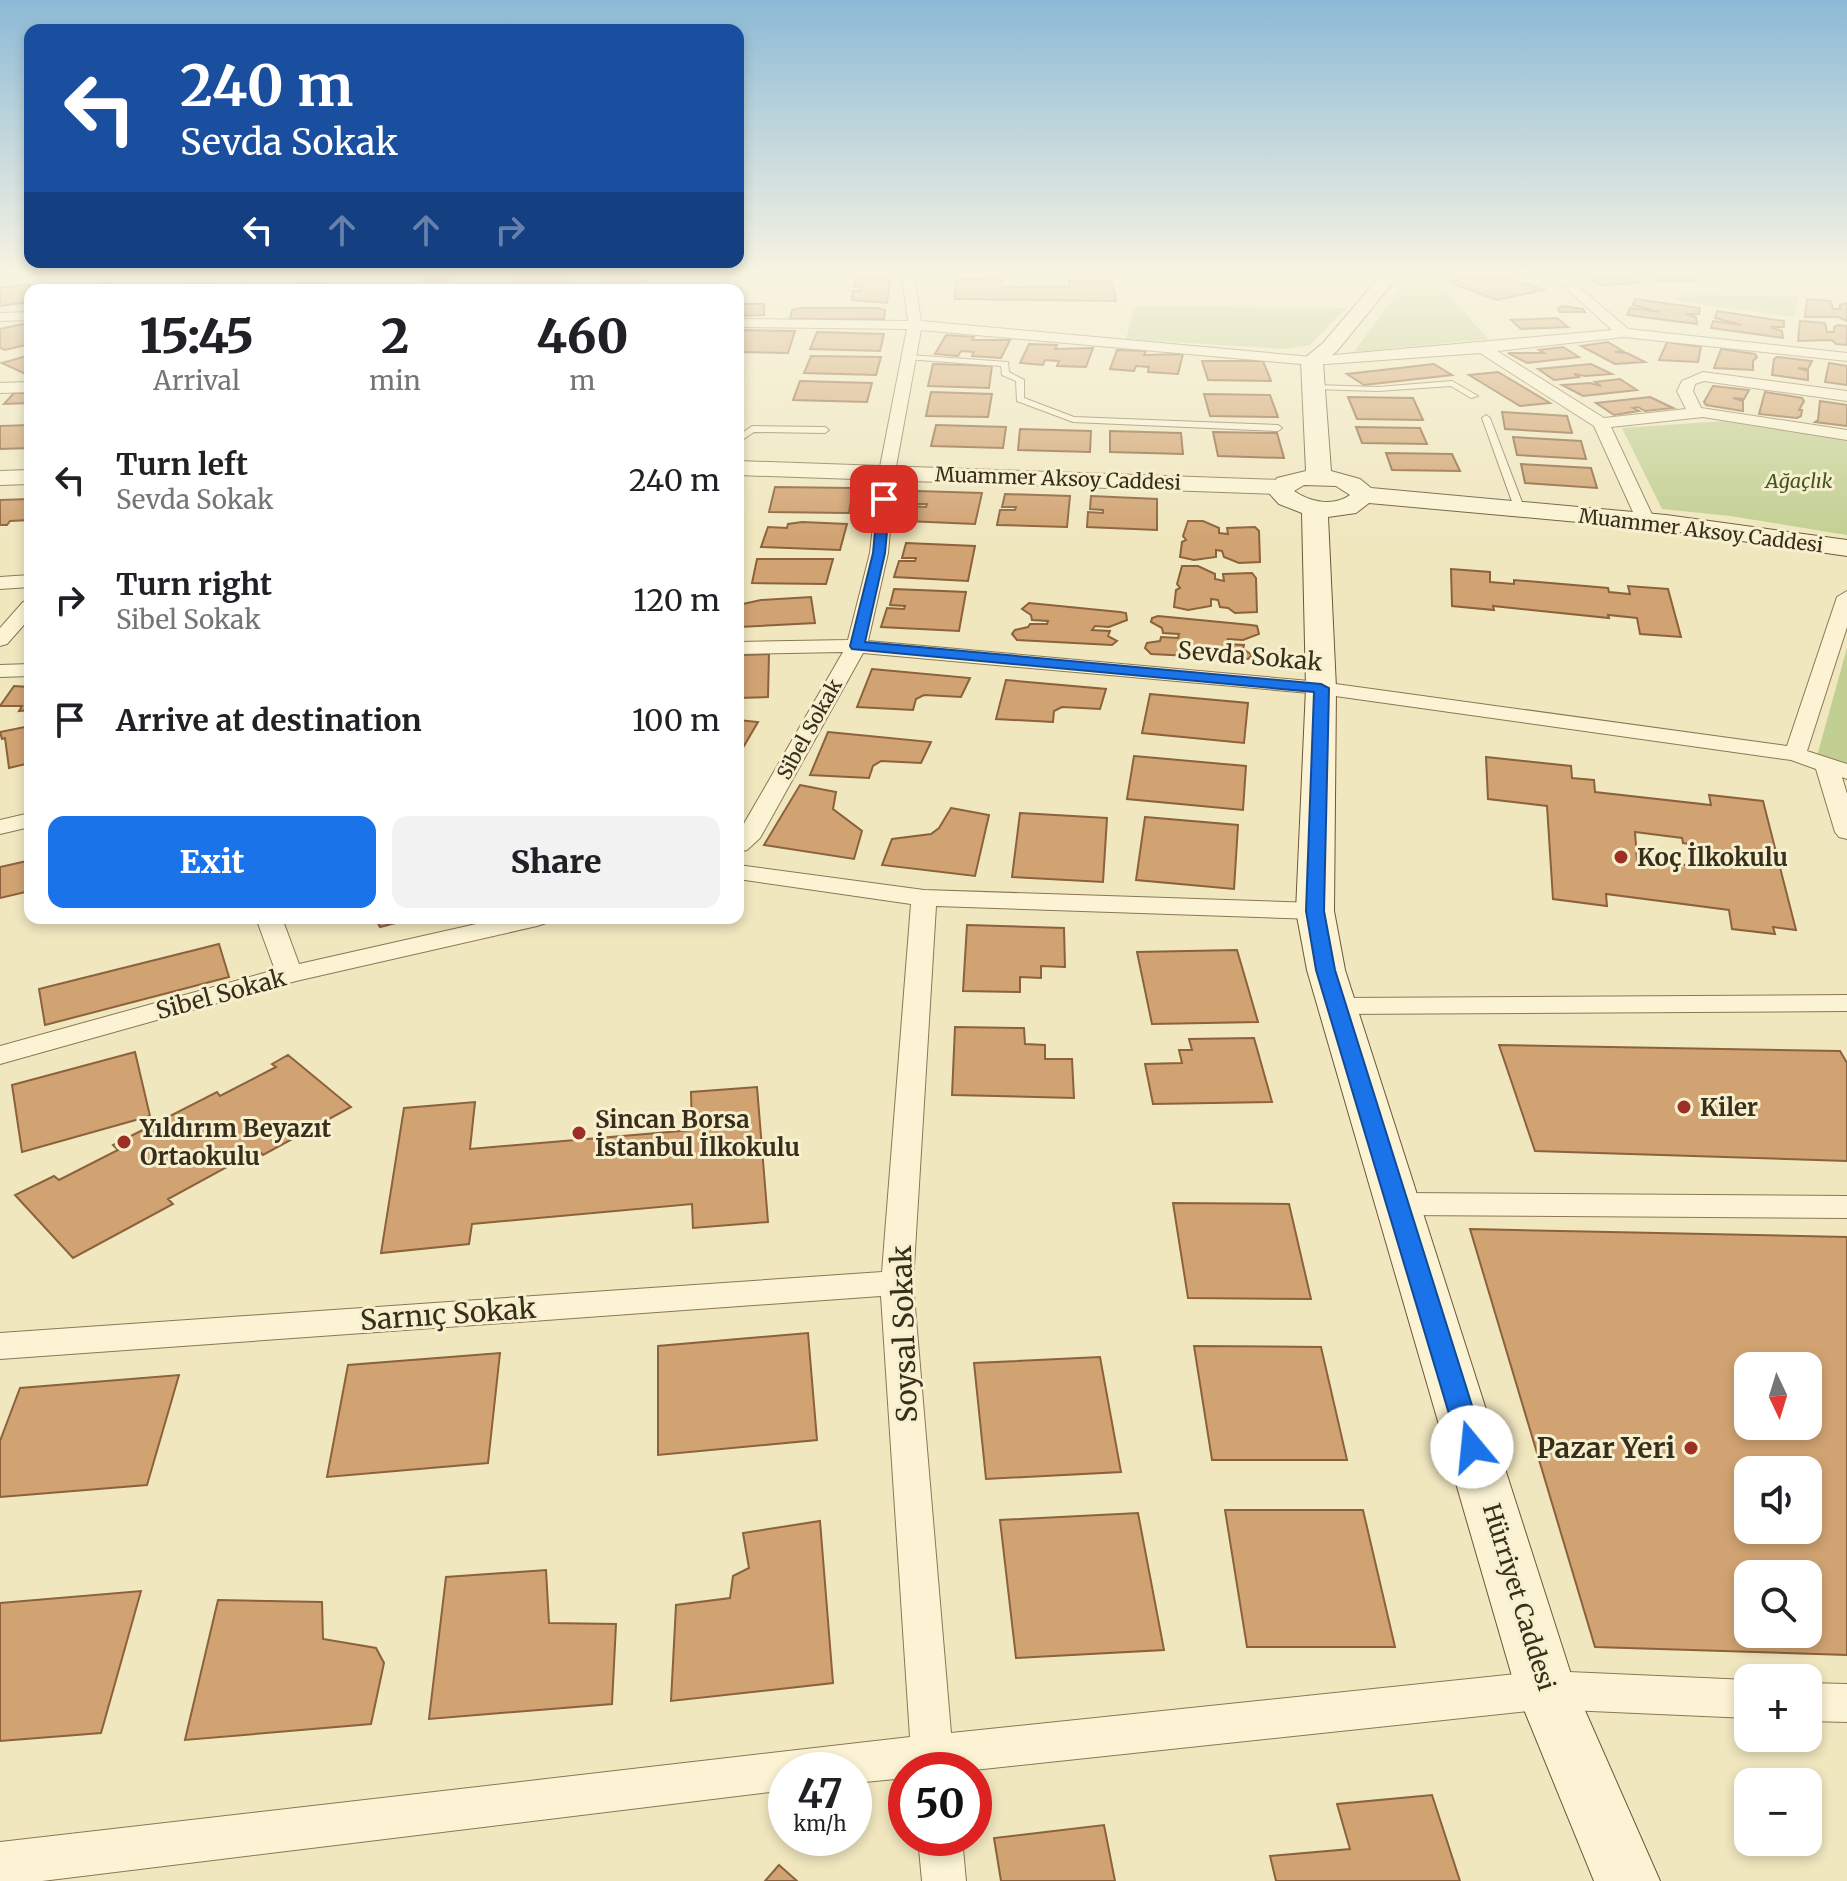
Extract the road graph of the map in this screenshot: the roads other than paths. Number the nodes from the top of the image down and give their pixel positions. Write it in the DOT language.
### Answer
graph roads {
  1 [pos="908,363"];
  2 [pos="999,363"];
  3 [pos="1312,363"];
  4 [pos="1506,363"];
  5 [pos="24,387"];
  6 [pos="1314,387"];
  7 [pos="0,388"];
  8 [pos="1474,396"];
  9 [pos="1847,396"];
  10 [pos="1696,414"];
  11 [pos="1486,418"];
  12 [pos="1601,423"];
  13 [pos="1278,428"];
  14 [pos="825,430"];
  15 [pos="744,435"];
  16 [pos="1847,435"];
  17 [pos="744,468"];
  18 [pos="887,472"];
  19 [pos="24,477"];
  20 [pos="0,478"];
  21 [pos="1305,491"];
  22 [pos="1520,510"];
  23 [pos="1646,521"];
  24 [pos="1847,548"];
  25 [pos="24,581"];
  26 [pos="0,583"];
  27 [pos="1847,597"];
  28 [pos="24,613"];
  29 [pos="0,640"];
  30 [pos="857,646"];
  31 [pos="744,648"];
  32 [pos="24,670"];
  33 [pos="0,671"];
  34 [pos="1321,688"];
  35 [pos="1795,754"];
  36 [pos="1837,770"];
  37 [pos="24,821"];
  38 [pos="0,827"];
  39 [pos="1847,832"];
  40 [pos="744,841"];
  41 [pos="744,873"];
  42 [pos="924,898"];
  43 [pos="1315,911"];
  44 [pos="271,924"];
  45 [pos="511,924"];
  46 [pos="290,974"];
  47 [pos="1847,1003"];
  48 [pos="1337,1006"];
  49 [pos="0,1055"];
  50 [pos="1397,1204"];
  51 [pos="1847,1207"];
  52 [pos="897,1283"];
  53 [pos="0,1346"];
  54 [pos="1546,1690"];
  55 [pos="1734,1698"];
  56 [pos="1822,1702"];
  57 [pos="1847,1703"];
  58 [pos="931,1752"];
  59 [pos="992,1754"];
  60 [pos="768,1772"];
  61 [pos="942,1856"];
  62 [pos="0,1864"];
  63 [pos="944,1881"];
  64 [pos="1627,1881"];
  1 -- 18 [label="street, Sibel Sokak"];
  2 -- 13 [label="lane"];
  3 -- 6 [label="main road, Hürriyet Caddesi"];
  4 -- 12 [label="street"];
  5 -- 7 [label="street"];
  6 -- 8 [label="lane"];
  6 -- 21 [label="main road, Hürriyet Caddesi"];
  9 -- 10 [label="street"];
  10 -- 12 [label="street"];
  10 -- 16 [label="street"];
  11 -- 22 [label="lane"];
  12 -- 23 [label="street"];
  14 -- 15 [label="lane"];
  17 -- 18 [label="street, Muammer Aksoy Caddesi"];
  18 -- 21 [label="street, Muammer Aksoy Caddesi"];
  18 -- 30 [label="street, Sibel Sokak"];
  19 -- 20 [label="street"];
  21 -- 22 [label="main road, Muammer Aksoy Caddesi"];
  21 -- 34 [label="main road, Hürriyet Caddesi"];
  22 -- 23 [label="main road, Muammer Aksoy Caddesi"];
  23 -- 24 [label="main road, Muammer Aksoy Caddesi"];
  25 -- 26 [label="street"];
  27 -- 35 [label="street"];
  28 -- 29 [label="street"];
  30 -- 31 [label="street, Sevda Sokak"];
  30 -- 34 [label="street, Sevda Sokak"];
  30 -- 40 [label="street, Sibel Sokak"];
  32 -- 33 [label="street"];
  34 -- 35 [label="street, Sevda Sokak"];
  34 -- 43 [label="main road, Hürriyet Caddesi"];
  35 -- 36 [label="street, Sevda Sokak"];
  36 -- 39 [label="street"];
  37 -- 38 [label="street"];
  41 -- 42 [label="street"];
  42 -- 43 [label="street"];
  42 -- 52 [label="street, Soysal Sokak"];
  43 -- 48 [label="main road, Hürriyet Caddesi"];
  44 -- 46 [label="street"];
  45 -- 46 [label="street, Sibel Sokak"];
  46 -- 49 [label="street, Sibel Sokak"];
  47 -- 48 [label="street"];
  48 -- 50 [label="main road, Hürriyet Caddesi"];
  50 -- 51 [label="street"];
  50 -- 54 [label="main road, Hürriyet Caddesi"];
  52 -- 53 [label="street, Sarnıç Sokak"];
  52 -- 58 [label="street, Soysal Sokak"];
  54 -- 55 [label="street"];
  54 -- 59 [label="street"];
  54 -- 64 [label="main road, Hürriyet Caddesi"];
  56 -- 57 [label="street"];
  60 -- 62 [label="street"];
  61 -- 63 [label="street"];
}
